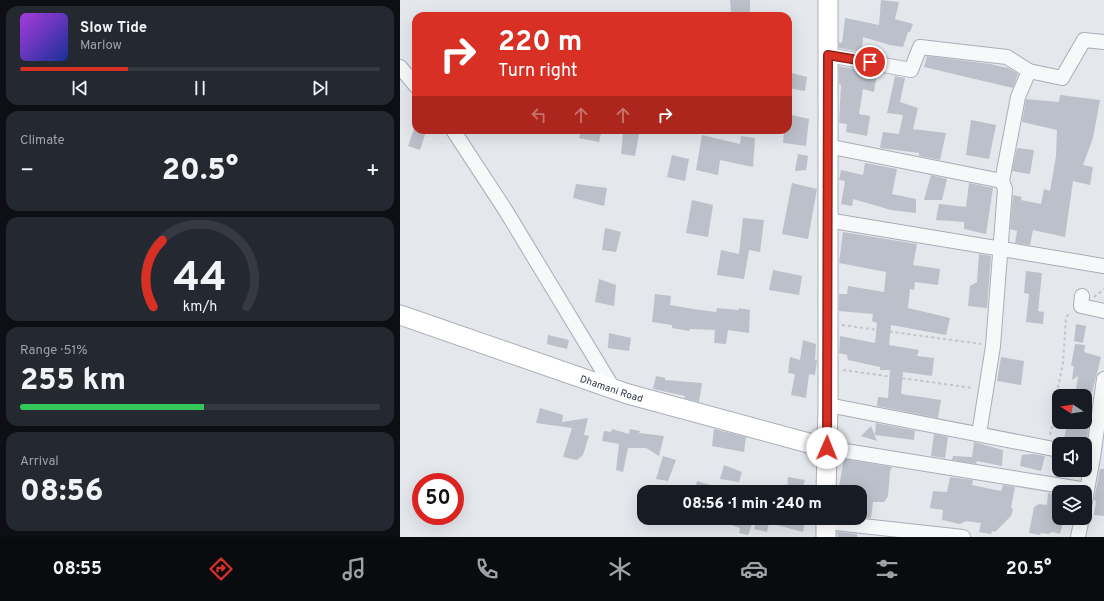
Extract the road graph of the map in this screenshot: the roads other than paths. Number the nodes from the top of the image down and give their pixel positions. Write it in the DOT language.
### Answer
graph roads {
  1 [pos="828,0"];
  2 [pos="1104,42"];
  3 [pos="828,55"];
  4 [pos="400,67"];
  5 [pos="1029,71"];
  6 [pos="412,81"];
  7 [pos="455,134"];
  8 [pos="827,146"];
  9 [pos="1002,181"];
  10 [pos="827,220"];
  11 [pos="1000,249"];
  12 [pos="1104,266"];
  13 [pos="1082,301"];
  14 [pos="1104,311"];
  15 [pos="400,315"];
  16 [pos="1104,379"];
  17 [pos="613,388"];
  18 [pos="828,404"];
  19 [pos="979,434"];
  20 [pos="1092,441"];
  21 [pos="827,448"];
  22 [pos="1052,449"];
  23 [pos="826,485"];
  24 [pos="1052,490"];
  25 [pos="1081,525"];
  26 [pos="826,526"];
  27 [pos="963,537"];
  28 [pos="1078,537"];
  1 -- 3 [label="main road"];
  2 -- 5 [label="street"];
  3 -- 5 [label="street"];
  3 -- 8 [label="main road"];
  4 -- 6 [label="street"];
  5 -- 9 [label="street"];
  7 -- 17 [label="street"];
  8 -- 9 [label="street"];
  8 -- 10 [label="main road"];
  9 -- 11 [label="street"];
  10 -- 11 [label="street"];
  10 -- 18 [label="main road"];
  11 -- 12 [label="street"];
  11 -- 19 [label="street"];
  13 -- 14 [label="street"];
  15 -- 17 [label="main road, Dhamani Road"];
  16 -- 20 [label="street"];
  17 -- 21 [label="main road, Dhamani Road"];
  18 -- 19 [label="street"];
  18 -- 21 [label="main road"];
  19 -- 22 [label="street"];
  21 -- 23 [label="main road"];
  21 -- 24 [label="street"];
  25 -- 28 [label="street"];
  26 -- 27 [label="street"];
}
